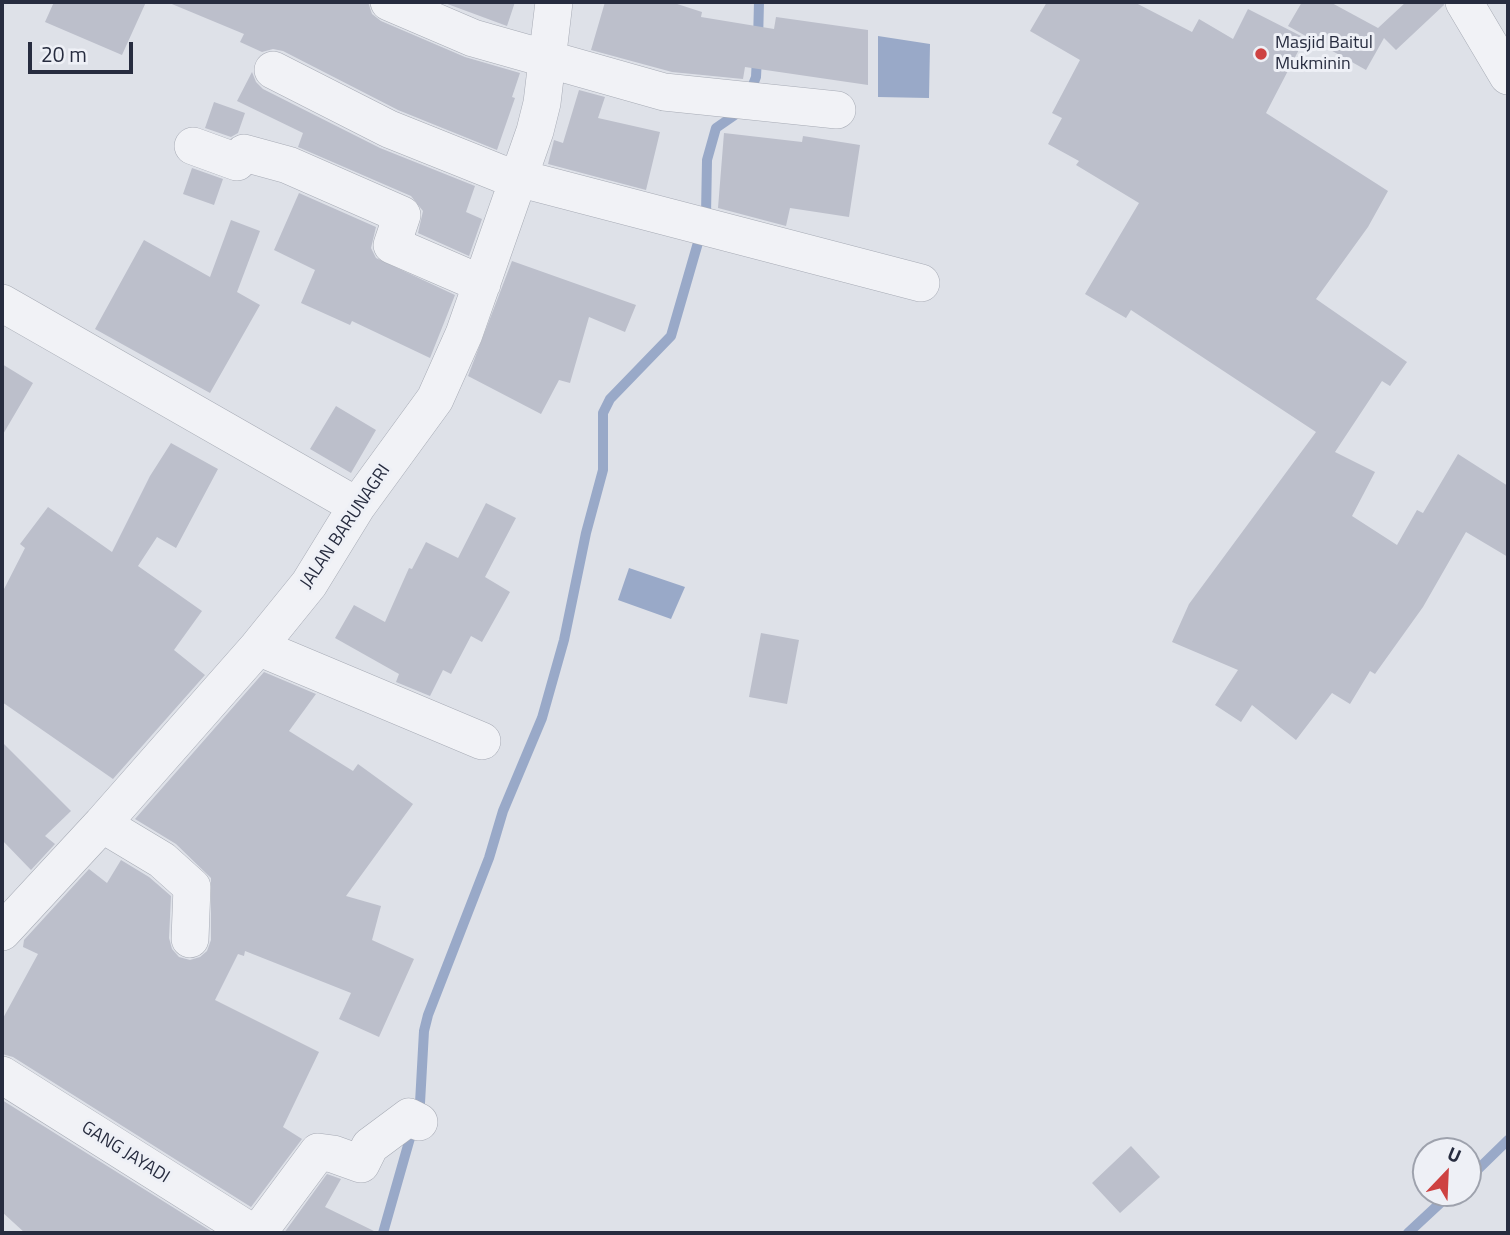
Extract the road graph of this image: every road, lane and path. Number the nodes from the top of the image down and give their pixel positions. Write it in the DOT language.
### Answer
graph roads {
  1 [pos="389,2"];
  2 [pos="554,2"];
  3 [pos="1464,2"];
  4 [pos="548,60"];
  5 [pos="273,70"];
  6 [pos="1508,76"];
  7 [pos="837,110"];
  8 [pos="193,145"];
  9 [pos="519,179"];
  10 [pos="482,284"];
  11 [pos="921,284"];
  12 [pos="2,303"];
  13 [pos="357,506"];
  14 [pos="258,647"];
  15 [pos="482,741"];
  16 [pos="102,824"];
  17 [pos="2,932"];
  18 [pos="190,939"];
  19 [pos="2,1075"];
  20 [pos="419,1122"];
  21 [pos="248,1232"];
  1 -- 4 [label="street"];
  2 -- 4 [label="street, JALAN BARUNAGRI"];
  3 -- 6 [label="street"];
  4 -- 7 [label="street"];
  4 -- 9 [label="street, JALAN BARUNAGRI"];
  5 -- 9 [label="street"];
  8 -- 10 [label="street"];
  9 -- 10 [label="street, JALAN BARUNAGRI"];
  9 -- 11 [label="street"];
  10 -- 13 [label="street, JALAN BARUNAGRI"];
  12 -- 13 [label="street"];
  13 -- 14 [label="street, JALAN BARUNAGRI"];
  14 -- 15 [label="street"];
  14 -- 16 [label="street, JALAN BARUNAGRI"];
  16 -- 17 [label="street, JALAN BARUNAGRI"];
  16 -- 18 [label="street"];
  19 -- 21 [label="street, GANG JAYADI"];
  20 -- 21 [label="street"];
}
